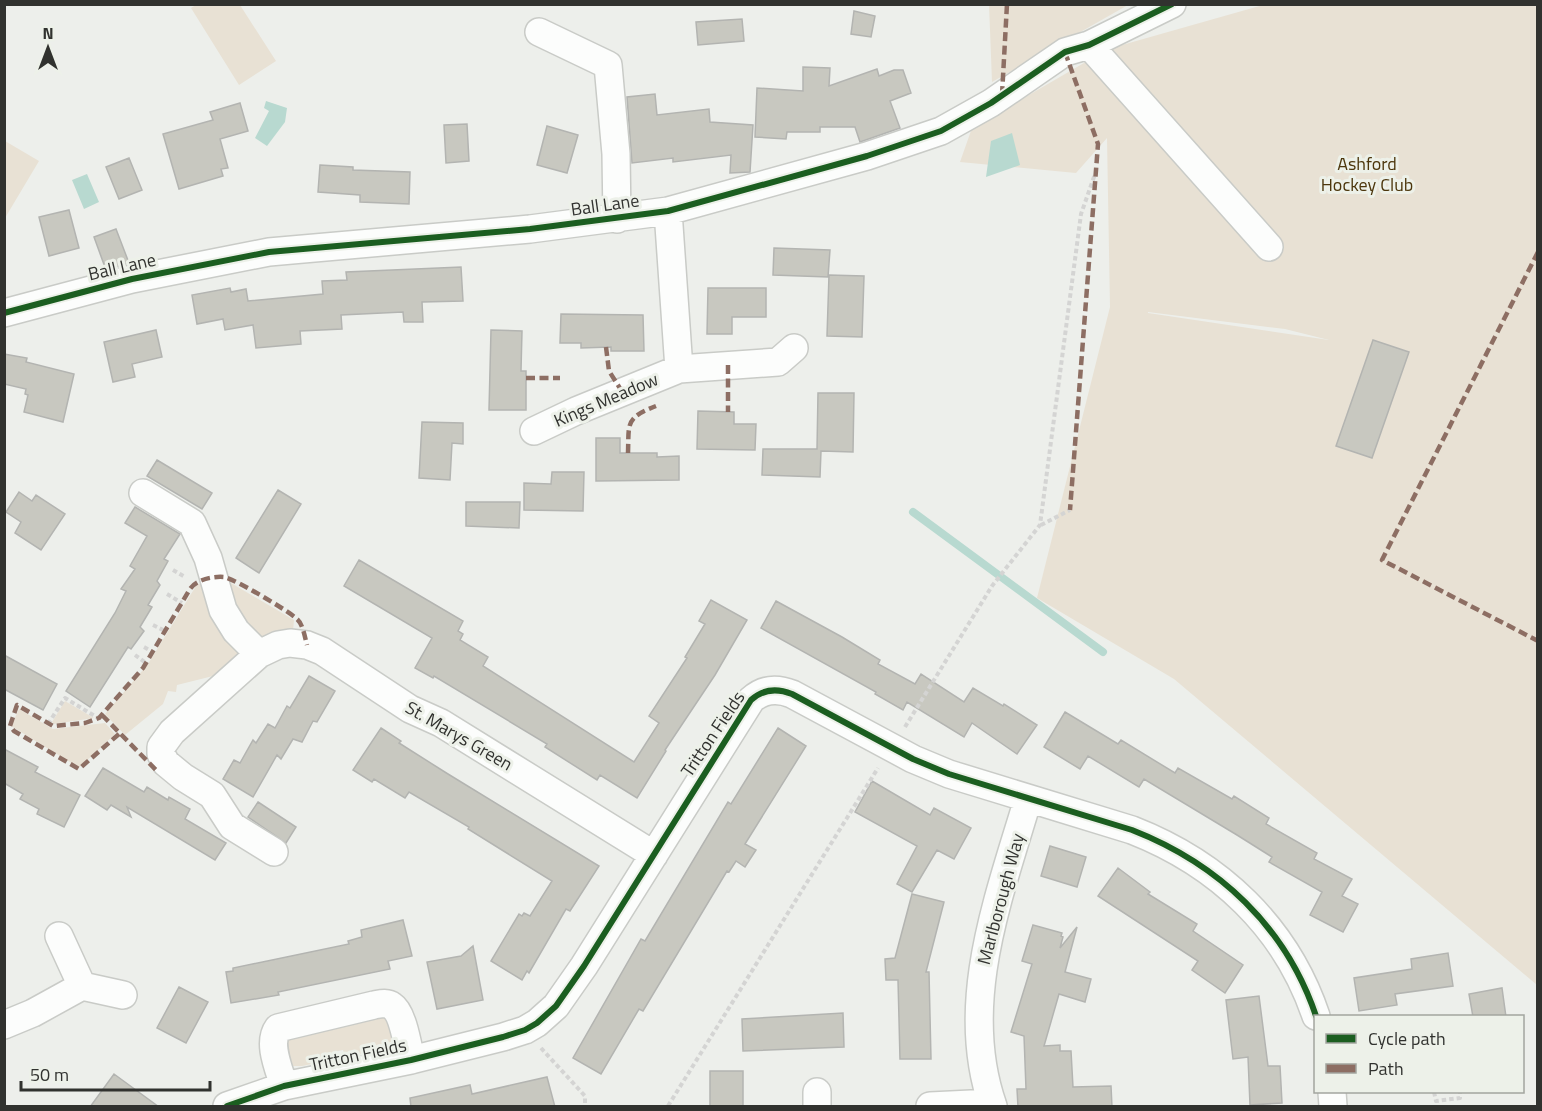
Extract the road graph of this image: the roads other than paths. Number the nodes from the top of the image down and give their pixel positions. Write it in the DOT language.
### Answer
graph roads {
  1 [pos="1172,4"];
  2 [pos="539,32"];
  3 [pos="1089,45"];
  4 [pos="668,212"];
  5 [pos="617,219"];
  6 [pos="1269,247"];
  7 [pos="4,313"];
  8 [pos="787,364"];
  9 [pos="680,369"];
  10 [pos="534,431"];
  11 [pos="143,493"];
  12 [pos="259,654"];
  13 [pos="1028,799"];
  14 [pos="274,852"];
  15 [pos="654,855"];
  16 [pos="59,936"];
  17 [pos="82,986"];
  18 [pos="123,995"];
  19 [pos="1316,1015"];
  20 [pos="4,1025"];
  21 [pos="411,1060"];
  22 [pos="284,1086"];
  23 [pos="992,1105"];
  24 [pos="227,1107"];
  25 [pos="930,1107"];
  1 -- 3 [label="street, Ball Lane"];
  2 -- 5 [label="street"];
  3 -- 4 [label="street, Ball Lane"];
  3 -- 6 [label="street"];
  4 -- 5 [label="street, Ball Lane"];
  4 -- 9 [label="street, Kings Meadow"];
  5 -- 7 [label="street, Ball Lane"];
  8 -- 9 [label="street, Kings Meadow"];
  9 -- 10 [label="street, Kings Meadow"];
  11 -- 12 [label="street"];
  12 -- 14 [label="street, St. Marys Green"];
  12 -- 15 [label="street, St. Marys Green"];
  13 -- 15 [label="street, Tritton Fields"];
  13 -- 19 [label="street, Tritton Fields"];
  13 -- 23 [label="street, Marlborough Way"];
  15 -- 21 [label="street, Tritton Fields"];
  16 -- 17 [label="street"];
  17 -- 18 [label="street"];
  17 -- 20 [label="street"];
  21 -- 22 [label="street, Tritton Fields"];
  21 -- 22 [label="street, Tritton Fields"];
  22 -- 24 [label="street, Tritton Fields"];
  23 -- 25 [label="street"];
}
